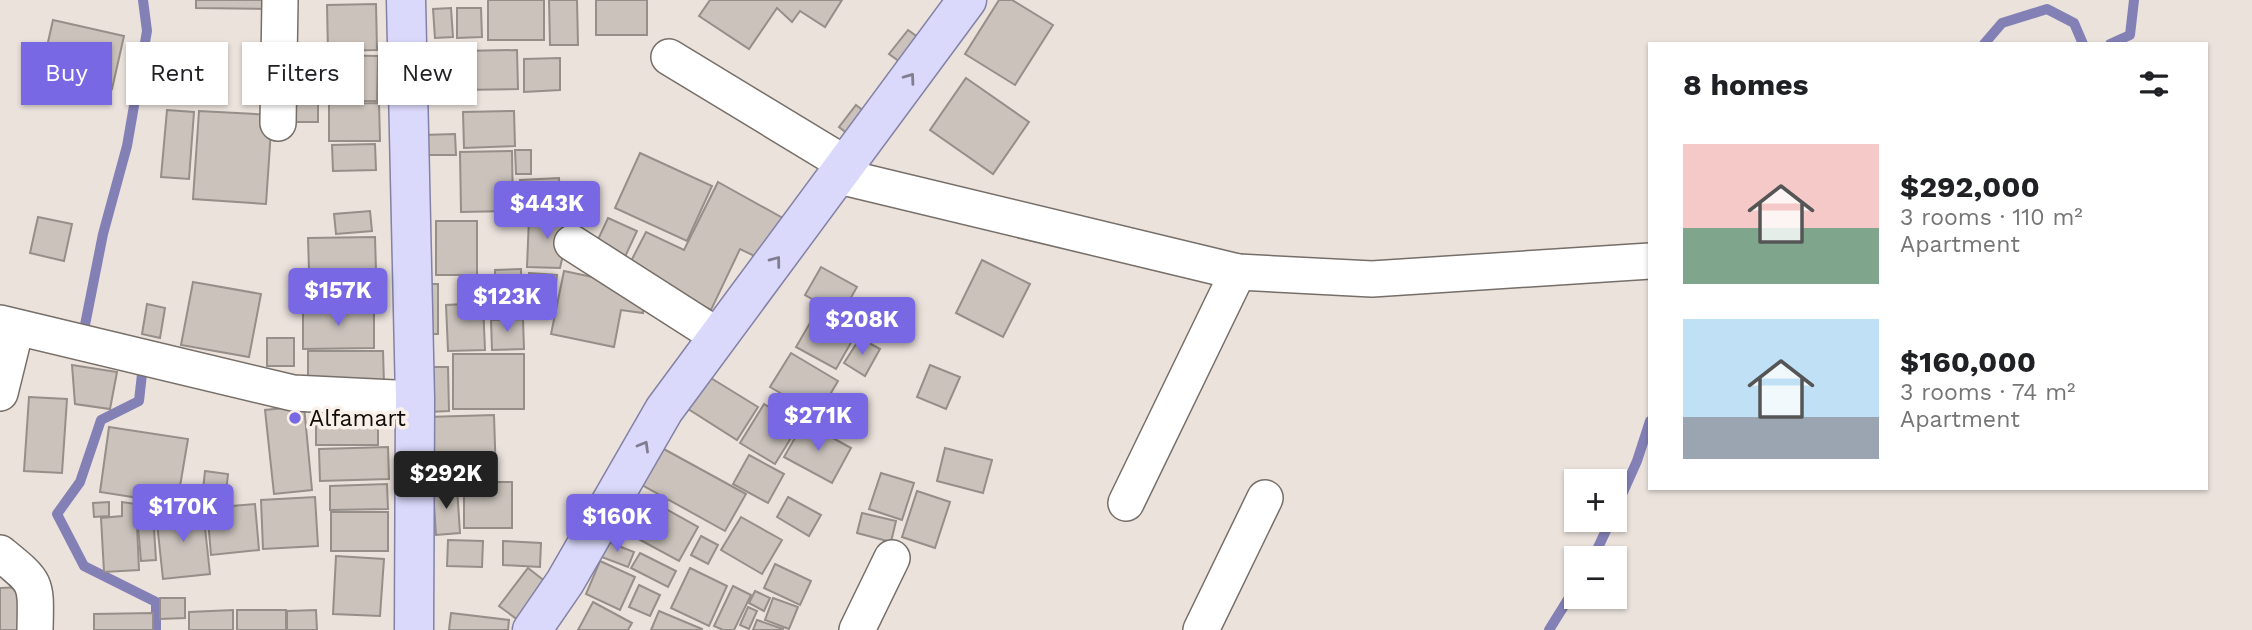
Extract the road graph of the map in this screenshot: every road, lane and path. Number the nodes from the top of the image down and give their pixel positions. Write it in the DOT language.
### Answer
graph roads {
  1 [pos="280,0"];
  2 [pos="406,0"];
  3 [pos="967,0"];
  4 [pos="669,57"];
  5 [pos="278,123"];
  6 [pos="843,170"];
  7 [pos="572,243"];
  8 [pos="1648,261"];
  9 [pos="1238,272"];
  10 [pos="8,325"];
  11 [pos="719,337"];
  12 [pos="0,393"];
  13 [pos="415,399"];
  14 [pos="1265,498"];
  15 [pos="1126,503"];
  16 [pos="0,553"];
  17 [pos="892,558"];
  18 [pos="35,630"];
  19 [pos="414,630"];
  20 [pos="532,630"];
  21 [pos="857,630"];
  22 [pos="1201,630"];
  1 -- 5 [label="street"];
  2 -- 13 [label="main road"];
  6 -- 3 [label="main road, one-way"];
  4 -- 6 [label="street"];
  6 -- 9 [label="street"];
  11 -- 6 [label="main road, one-way"];
  7 -- 11 [label="street"];
  8 -- 9 [label="street"];
  9 -- 15 [label="street"];
  10 -- 12 [label="street"];
  10 -- 13 [label="street"];
  20 -- 11 [label="main road, one-way"];
  13 -- 19 [label="main road"];
  14 -- 22 [label="street"];
  16 -- 18 [label="street"];
  17 -- 21 [label="street"];
}
